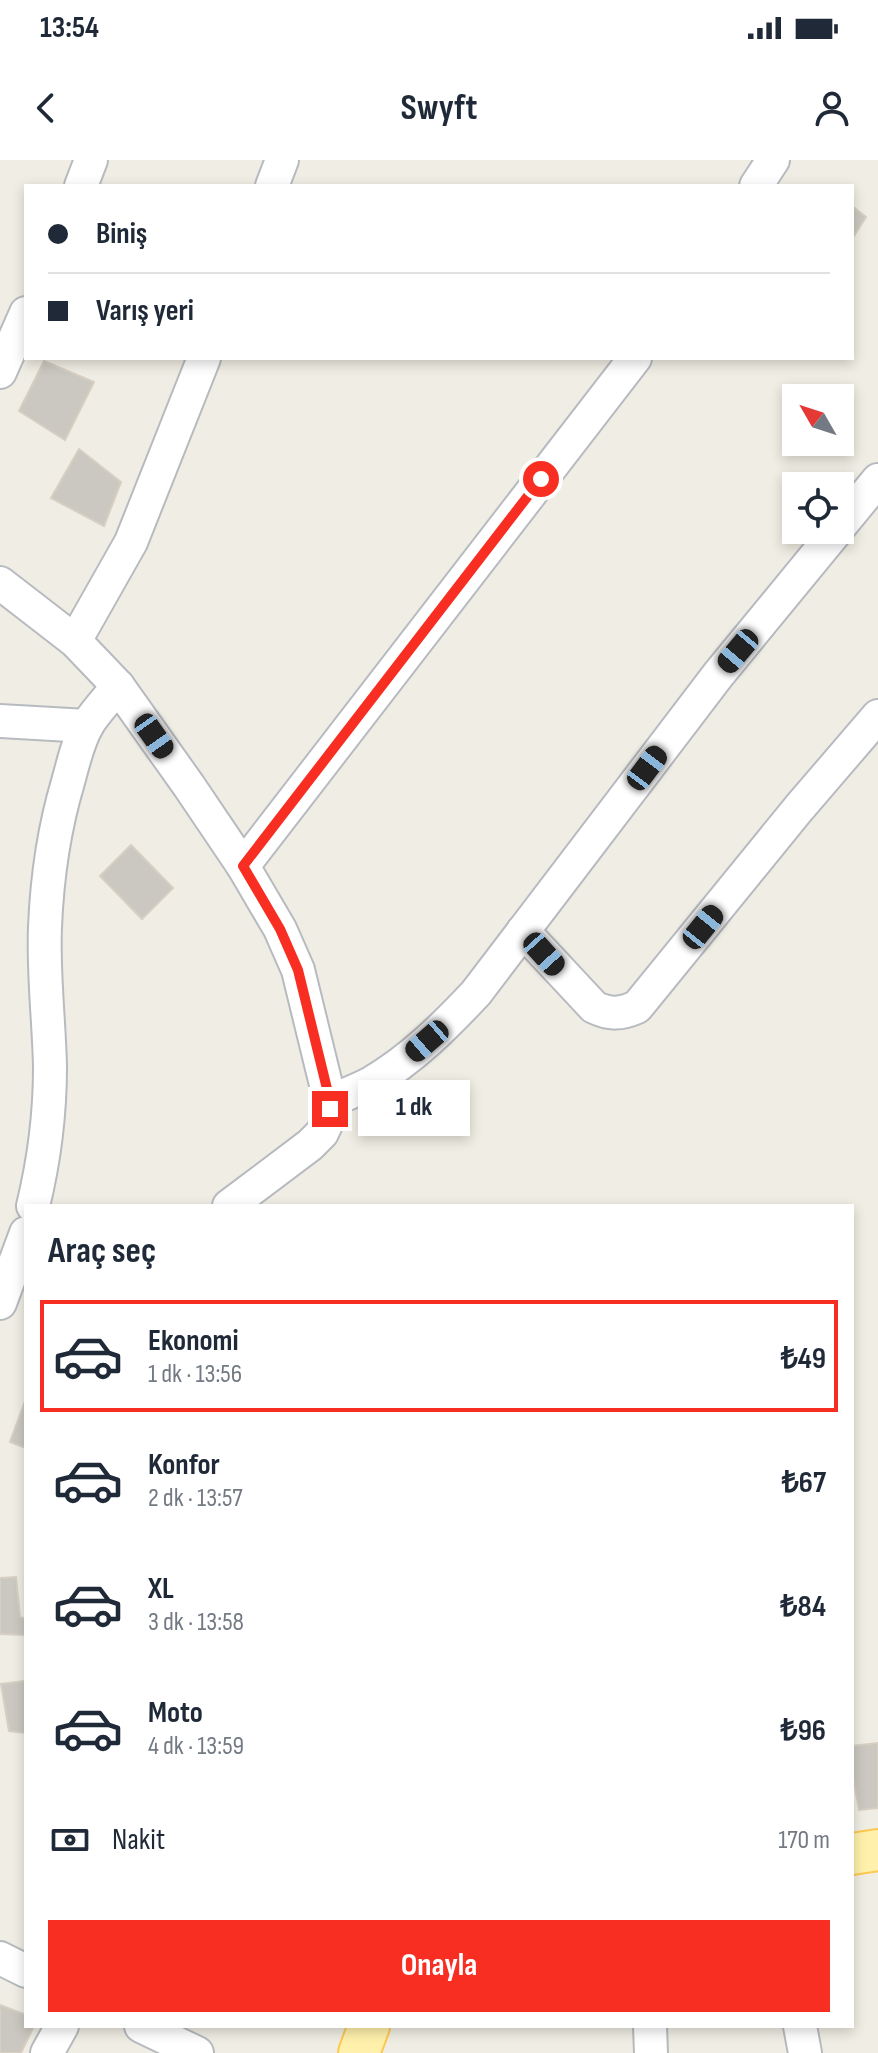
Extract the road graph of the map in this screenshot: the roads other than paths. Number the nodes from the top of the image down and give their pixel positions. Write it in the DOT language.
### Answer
graph roads {
  1 [pos="91,160"];
  2 [pos="282,160"];
  3 [pos="773,160"];
  4 [pos="82,184"];
  5 [pos="273,184"];
  6 [pos="757,184"];
  7 [pos="24,318"];
  8 [pos="203,360"];
  9 [pos="633,360"];
  10 [pos="0,372"];
  11 [pos="878,480"];
  12 [pos="854,510"];
  13 [pos="826,544"];
  14 [pos="0,583"];
  15 [pos="75,641"];
  16 [pos="118,686"];
  17 [pos="878,716"];
  18 [pos="0,721"];
  19 [pos="87,726"];
  20 [pos="243,866"];
  21 [pos="523,931"];
  22 [pos="330,1101"];
  23 [pos="34,1204"];
  24 [pos="232,1204"];
  25 [pos="24,1238"];
  26 [pos="0,1303"];
  27 [pos="878,1850"];
  28 [pos="854,1854"];
  29 [pos="0,1958"];
  30 [pos="24,1970"];
  31 [pos="61,2028"];
  32 [pos="368,2028"];
  33 [pos="650,2028"];
  34 [pos="800,2028"];
  35 [pos="153,2029"];
  36 [pos="47,2053"];
  37 [pos="197,2053"];
  38 [pos="359,2053"];
  39 [pos="651,2053"];
  40 [pos="805,2053"];
  1 -- 4 [label="street"];
  2 -- 5 [label="street"];
  3 -- 6 [label="street"];
  7 -- 10 [label="street"];
  8 -- 15 [label="street"];
  9 -- 20 [label="street"];
  11 -- 12 [label="street"];
  13 -- 21 [label="street"];
  14 -- 15 [label="street"];
  15 -- 16 [label="street"];
  16 -- 19 [label="street"];
  16 -- 20 [label="street"];
  17 -- 21 [label="street"];
  18 -- 19 [label="street"];
  19 -- 23 [label="street"];
  20 -- 22 [label="street"];
  21 -- 22 [label="street"];
  22 -- 24 [label="street"];
  25 -- 26 [label="street"];
  27 -- 28 [label="main road"];
  29 -- 30 [label="street"];
  31 -- 36 [label="street"];
  32 -- 38 [label="main road"];
  33 -- 39 [label="street"];
  34 -- 40 [label="street"];
  35 -- 37 [label="street"];
}
